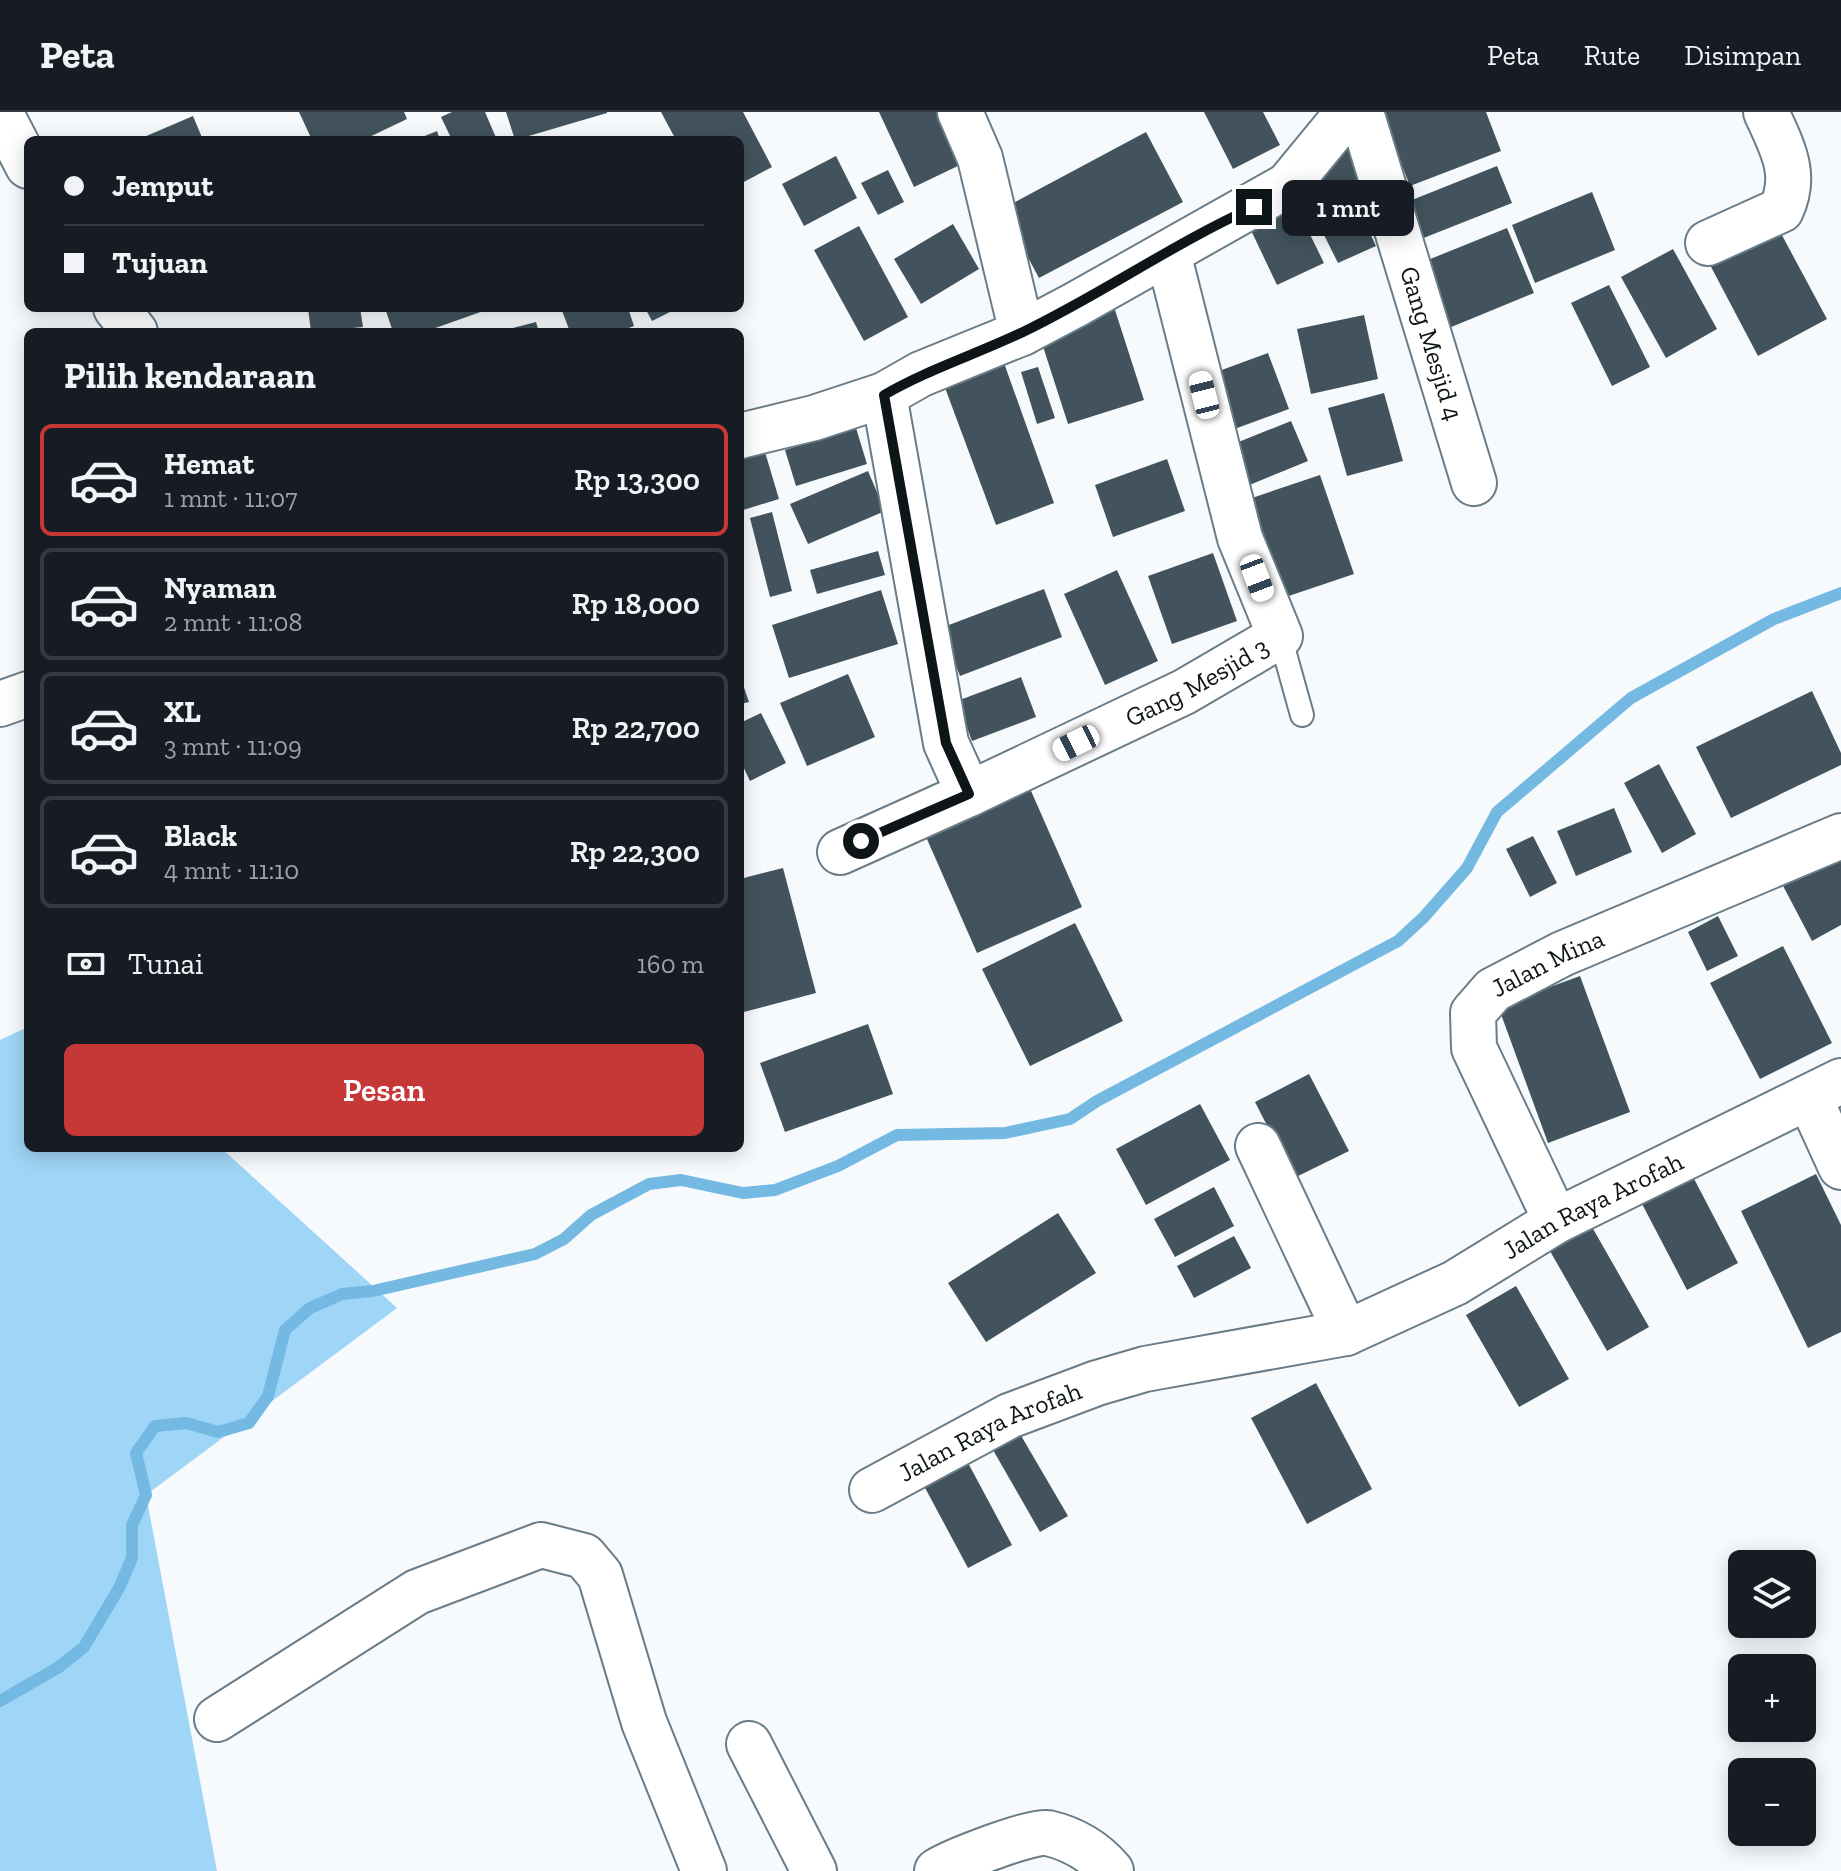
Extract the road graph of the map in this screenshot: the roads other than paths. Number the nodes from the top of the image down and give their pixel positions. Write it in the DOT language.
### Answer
graph roads {
  1 [pos="0,112"];
  2 [pos="960,112"];
  3 [pos="1348,112"];
  4 [pos="1361,112"];
  5 [pos="1766,112"];
  6 [pos="24,158"];
  7 [pos="1708,243"];
  8 [pos="1168,253"];
  9 [pos="119,312"];
  10 [pos="132,328"];
  11 [pos="1022,333"];
  12 [pos="884,395"];
  13 [pos="744,435"];
  14 [pos="1474,483"];
  15 [pos="1280,636"];
  16 [pos="24,695"];
  17 [pos="0,704"];
  18 [pos="1302,715"];
  19 [pos="969,794"];
  20 [pos="1841,836"];
  21 [pos="840,852"];
  22 [pos="1825,1089"];
  23 [pos="1258,1146"];
  24 [pos="1841,1167"];
  25 [pos="1556,1221"];
  26 [pos="1346,1333"];
  27 [pos="872,1490"];
  28 [pos="217,1719"];
  29 [pos="749,1744"];
  30 [pos="952,1867"];
  31 [pos="704,1871"];
  32 [pos="814,1871"];
  33 [pos="1111,1871"];
  1 -- 6 [label="street"];
  2 -- 11 [label="street"];
  3 -- 8 [label="street"];
  4 -- 14 [label="street, Gang Mesjid 4"];
  5 -- 7 [label="street"];
  8 -- 11 [label="street"];
  8 -- 15 [label="street, Gang Mesjid 3"];
  9 -- 10 [label="street"];
  11 -- 12 [label="street"];
  12 -- 13 [label="street"];
  12 -- 19 [label="street"];
  15 -- 18 [label="lane"];
  15 -- 19 [label="street, Gang Mesjid 3"];
  16 -- 17 [label="street"];
  19 -- 21 [label="street, Gang Mesjid 3"];
  20 -- 25 [label="street, Jalan Mina"];
  22 -- 24 [label="street"];
  22 -- 25 [label="street, Jalan Raya Arofah"];
  23 -- 26 [label="street"];
  25 -- 26 [label="street, Jalan Raya Arofah"];
  26 -- 27 [label="street, Jalan Raya Arofah"];
  28 -- 31 [label="street"];
  29 -- 32 [label="street"];
  30 -- 33 [label="street"];
}
